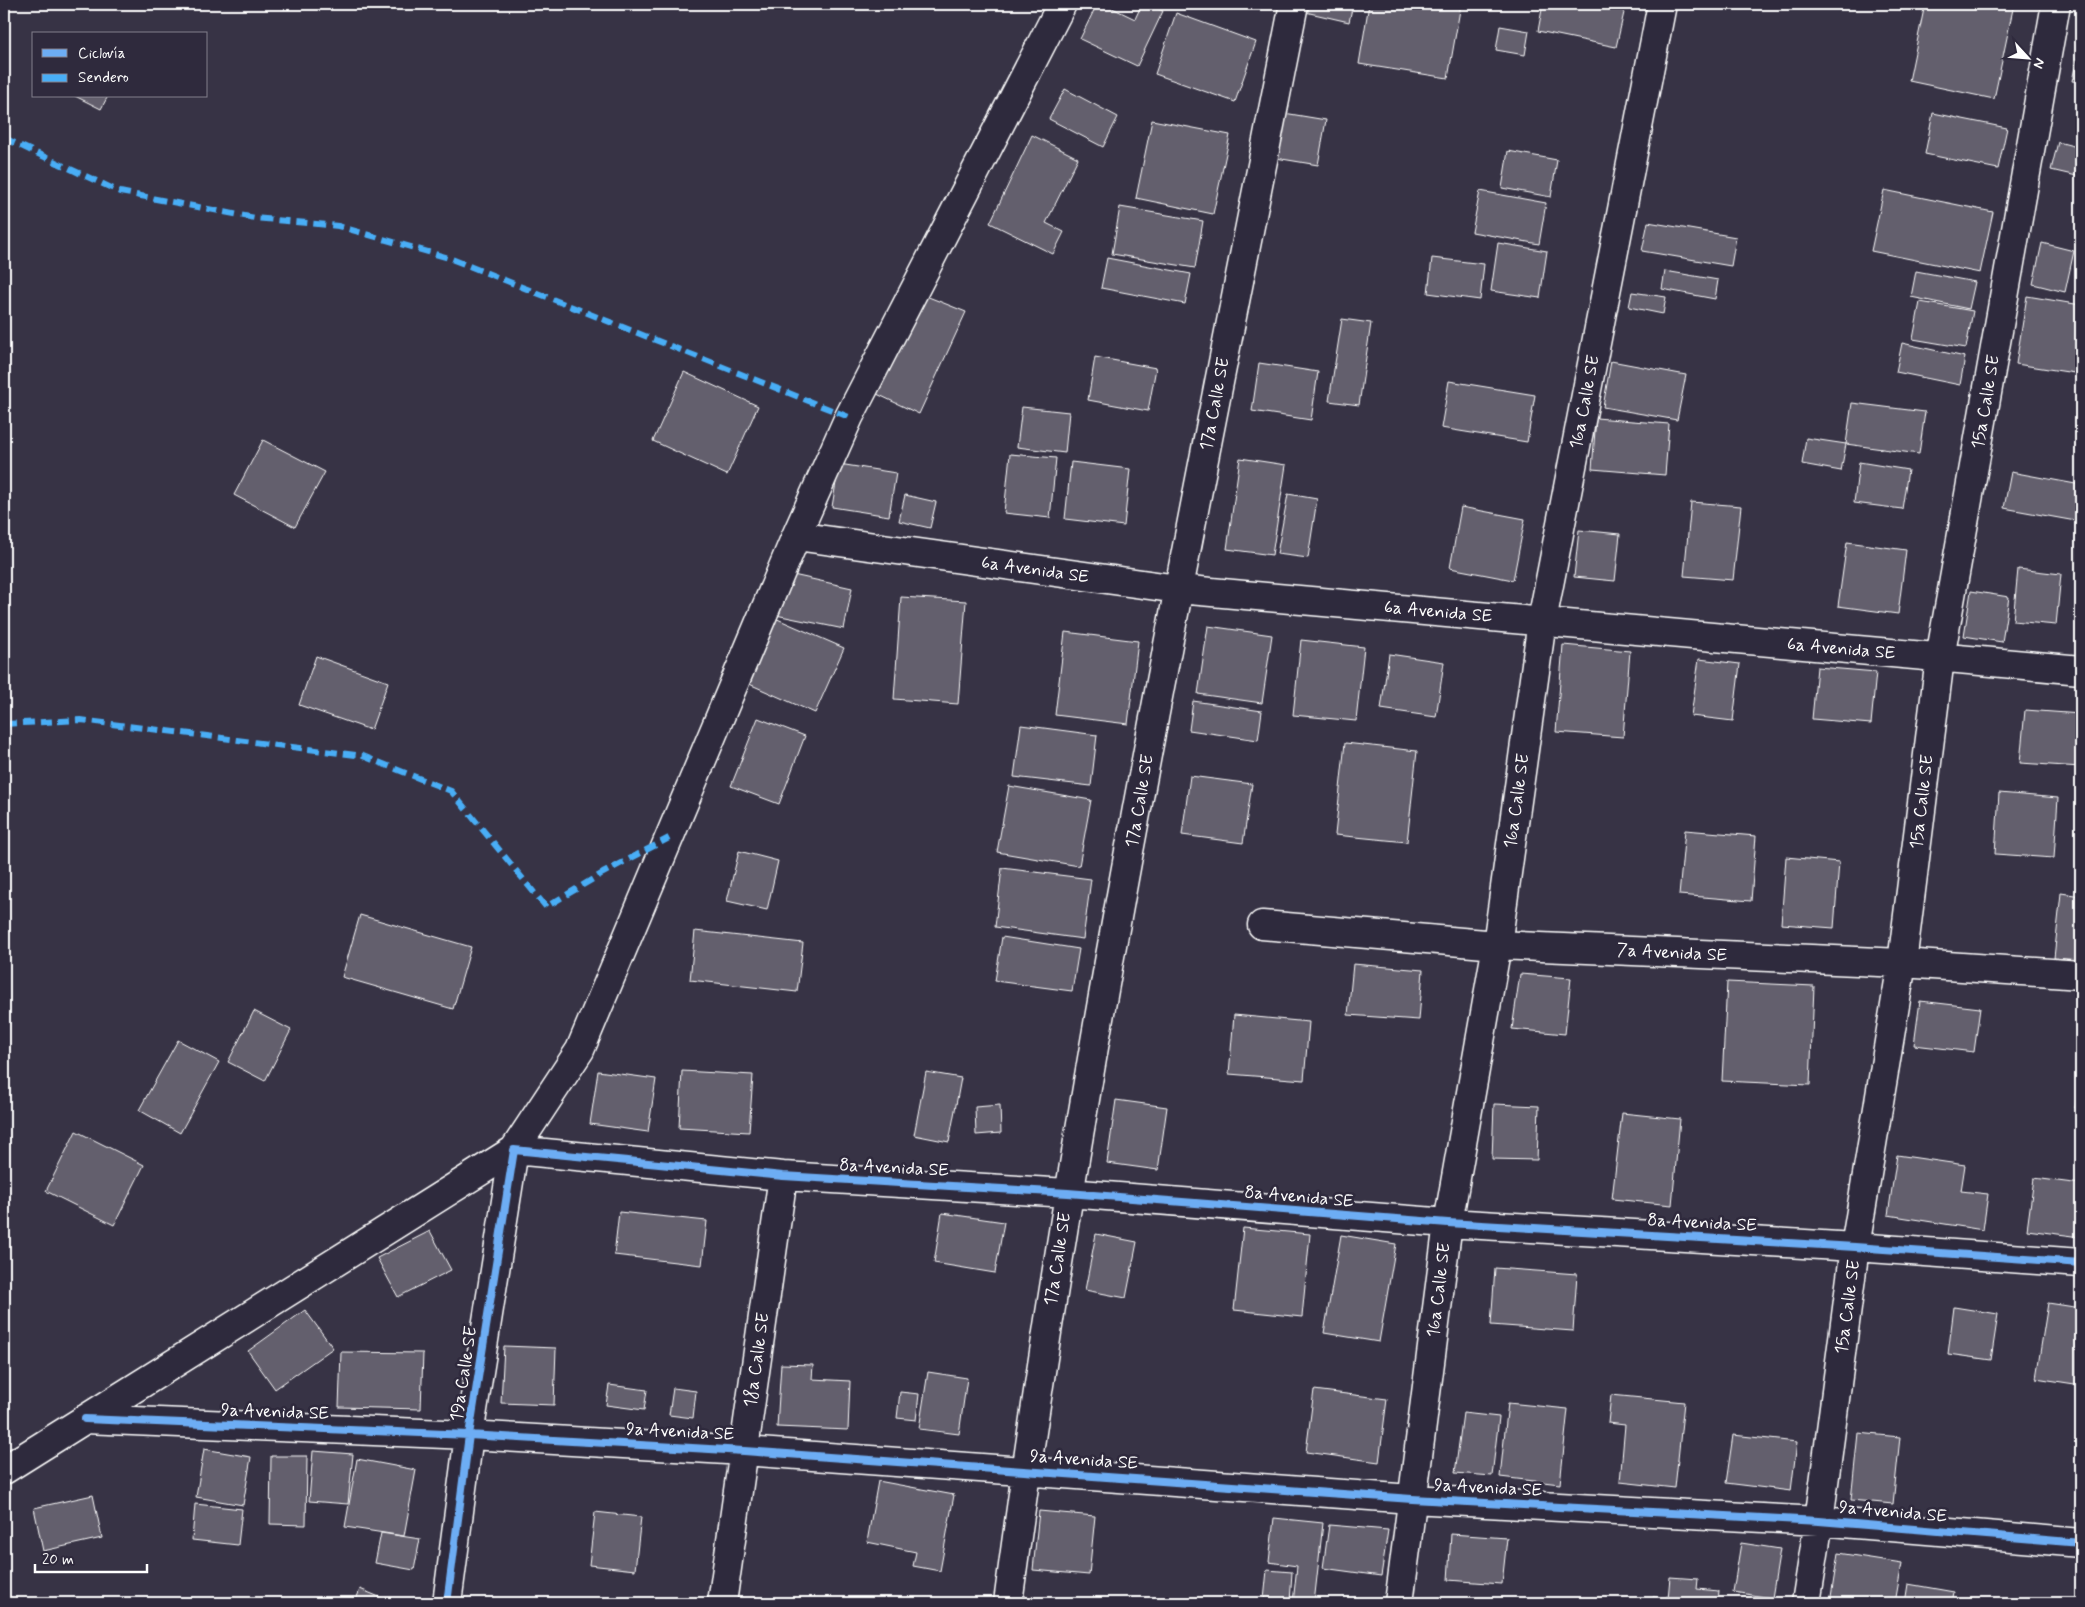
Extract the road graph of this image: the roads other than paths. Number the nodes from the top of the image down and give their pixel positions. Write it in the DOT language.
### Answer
graph roads {
  1 [pos="1062,4"];
  2 [pos="1294,4"];
  3 [pos="1662,4"];
  4 [pos="2056,4"];
  5 [pos="796,536"];
  6 [pos="1178,590"];
  7 [pos="1542,621"];
  8 [pos="1940,658"];
  9 [pos="2081,670"];
  10 [pos="1262,925"];
  11 [pos="1497,945"];
  12 [pos="1902,963"];
  13 [pos="2081,975"];
  14 [pos="514,1150"];
  15 [pos="783,1176"];
  16 [pos="1068,1194"];
  17 [pos="1448,1224"];
  18 [pos="1855,1247"];
  19 [pos="2081,1263"];
  20 [pos="85,1419"];
  21 [pos="469,1435"];
  22 [pos="744,1451"];
  23 [pos="4,1470"];
  24 [pos="1026,1471"];
  25 [pos="1412,1499"];
  26 [pos="1819,1521"];
  27 [pos="2081,1543"];
  28 [pos="447,1603"];
  29 [pos="722,1603"];
  30 [pos="1008,1603"];
  31 [pos="1399,1603"];
  32 [pos="1806,1603"];
  1 -- 5 [label="street"];
  2 -- 6 [label="street, 17a Calle SE"];
  3 -- 7 [label="street, 16a Calle SE"];
  4 -- 8 [label="street, 15a Calle SE"];
  5 -- 6 [label="street, 6a Avenida SE"];
  5 -- 14 [label="street"];
  6 -- 7 [label="street, 6a Avenida SE"];
  6 -- 16 [label="street, 17a Calle SE"];
  7 -- 8 [label="street, 6a Avenida SE"];
  7 -- 11 [label="street, 16a Calle SE"];
  8 -- 9 [label="street, 6a Avenida SE"];
  8 -- 12 [label="street, 15a Calle SE"];
  10 -- 11 [label="street, 7a Avenida SE"];
  11 -- 12 [label="street, 7a Avenida SE"];
  11 -- 17 [label="street, 16a Calle SE"];
  12 -- 13 [label="street, 7a Avenida SE"];
  12 -- 18 [label="street, 15a Calle SE"];
  14 -- 15 [label="street, 8a Avenida SE"];
  14 -- 20 [label="street"];
  14 -- 21 [label="street, 19a Calle SE"];
  15 -- 16 [label="street, 8a Avenida SE"];
  15 -- 22 [label="street, 18a Calle SE"];
  16 -- 17 [label="street, 8a Avenida SE"];
  16 -- 24 [label="street, 17a Calle SE"];
  17 -- 18 [label="street, 8a Avenida SE"];
  17 -- 25 [label="street, 16a Calle SE"];
  18 -- 19 [label="street, 8a Avenida SE"];
  18 -- 26 [label="street, 15a Calle SE"];
  20 -- 21 [label="street, 9a Avenida SE"];
  20 -- 23 [label="street"];
  21 -- 22 [label="street, 9a Avenida SE"];
  21 -- 28 [label="street, 19a Calle SE"];
  22 -- 24 [label="street, 9a Avenida SE"];
  22 -- 29 [label="street, 18a Calle SE"];
  24 -- 25 [label="street, 9a Avenida SE"];
  24 -- 30 [label="street, 17a Calle SE"];
  25 -- 26 [label="street, 9a Avenida SE"];
  25 -- 31 [label="street, 16a Calle SE"];
  26 -- 27 [label="street, 9a Avenida SE"];
  26 -- 32 [label="street, 15a Calle SE"];
}
